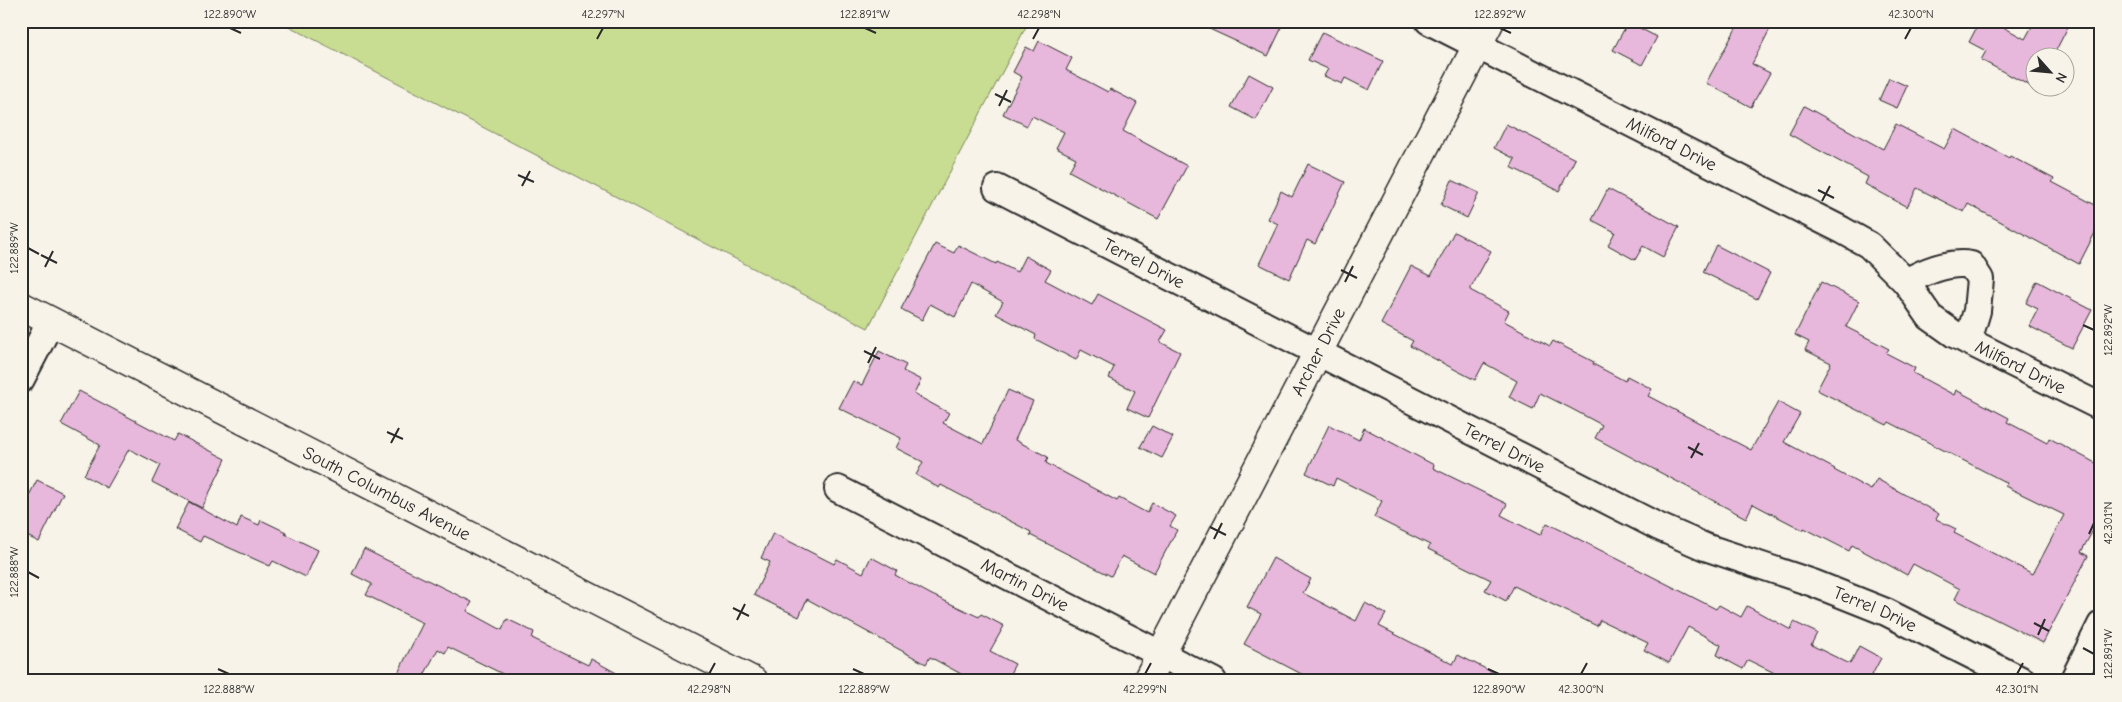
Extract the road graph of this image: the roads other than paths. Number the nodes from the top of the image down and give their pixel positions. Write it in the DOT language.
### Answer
graph roads {
  1 [pos="1429,21"];
  2 [pos="1490,21"];
  3 [pos="1477,46"];
  4 [pos="997,188"];
  5 [pos="1906,282"];
  6 [pos="21,306"];
  7 [pos="51,321"];
  8 [pos="1968,341"];
  9 [pos="1316,352"];
  10 [pos="21,379"];
  11 [pos="2101,407"];
  12 [pos="838,489"];
  13 [pos="2101,625"];
  14 [pos="1161,655"];
  15 [pos="753,681"];
  16 [pos="1147,681"];
  17 [pos="1213,681"];
  18 [pos="2023,681"];
  19 [pos="2072,681"];
  1 -- 3 [label="street, Milford Drive"];
  2 -- 3 [label="main road, Archer Drive"];
  3 -- 5 [label="street, Milford Drive"];
  3 -- 9 [label="main road, Archer Drive"];
  4 -- 9 [label="street, Terrel Drive"];
  5 -- 8 [label="street, Milford Drive"];
  5 -- 8 [label="street, Milford Drive"];
  6 -- 7 [label="main road, South Columbus Avenue"];
  7 -- 10 [label="street"];
  7 -- 15 [label="main road, South Columbus Avenue"];
  8 -- 11 [label="street, Milford Drive"];
  9 -- 14 [label="main road, Archer Drive"];
  9 -- 18 [label="street, Terrel Drive"];
  12 -- 14 [label="street, Martin Drive"];
  13 -- 19 [label="street"];
  14 -- 16 [label="main road, Archer Drive"];
  14 -- 17 [label="street, Martin Drive"];
}
